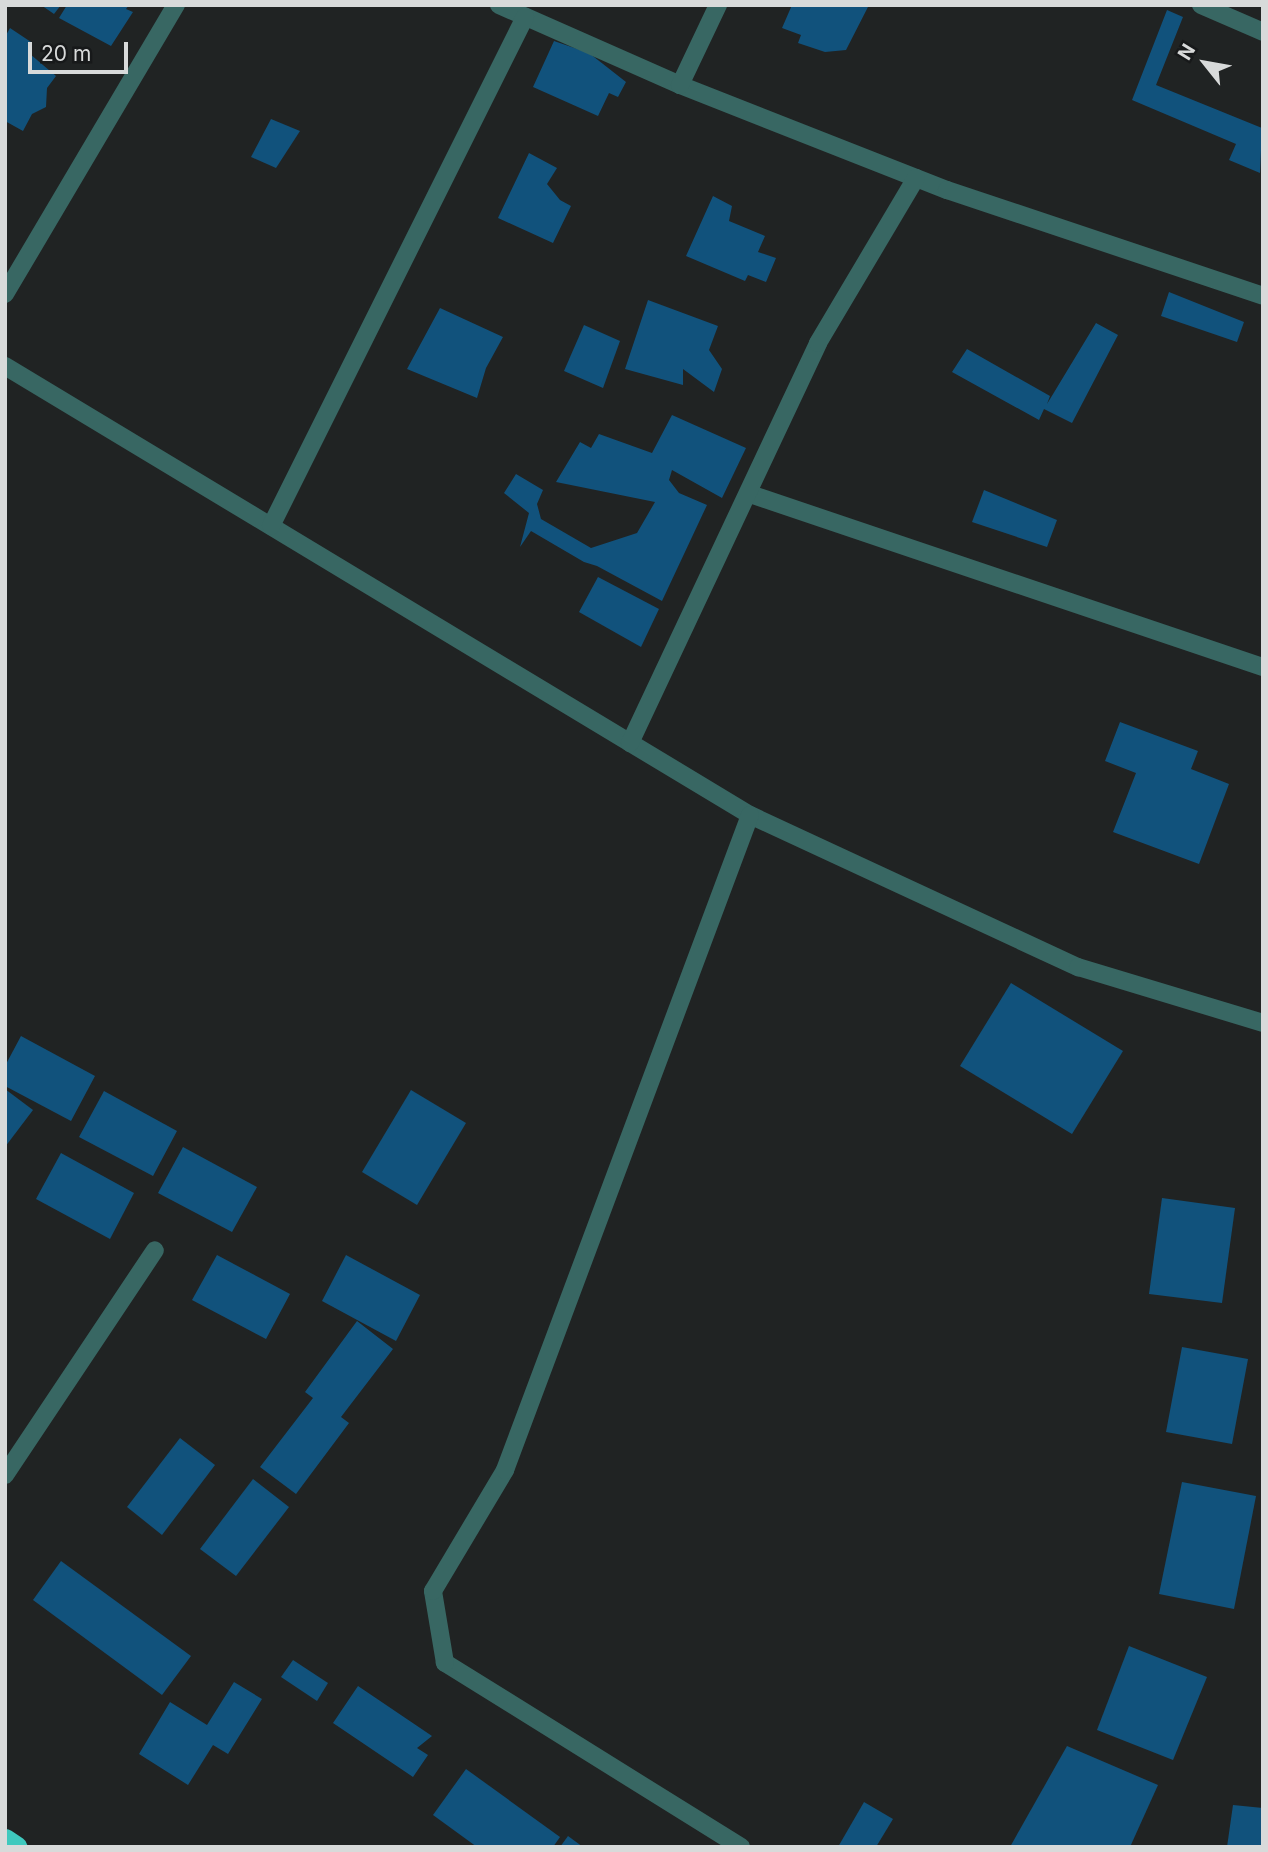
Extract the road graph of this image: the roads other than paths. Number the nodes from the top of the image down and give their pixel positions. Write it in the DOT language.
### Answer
graph roads {
  1 [pos="176,5"];
  2 [pos="499,5"];
  3 [pos="718,5"];
  4 [pos="1201,5"];
  5 [pos="524,17"];
  6 [pos="1263,32"];
  7 [pos="680,85"];
  8 [pos="916,178"];
  9 [pos="5,294"];
  10 [pos="1263,296"];
  11 [pos="5,366"];
  12 [pos="750,494"];
  13 [pos="271,526"];
  14 [pos="1263,667"];
  15 [pos="630,743"];
  16 [pos="750,816"];
  17 [pos="1263,1023"];
  18 [pos="155,1250"];
  19 [pos="5,1475"];
  20 [pos="5,1839"];
  21 [pos="17,1847"];
  22 [pos="741,1847"];
  1 -- 9 [label="street"];
  2 -- 5 [label="street"];
  3 -- 7 [label="street"];
  4 -- 6 [label="street"];
  5 -- 7 [label="street"];
  5 -- 13 [label="street"];
  7 -- 8 [label="street"];
  8 -- 10 [label="street"];
  8 -- 12 [label="street"];
  11 -- 13 [label="street"];
  12 -- 14 [label="street"];
  12 -- 15 [label="street"];
  13 -- 15 [label="street"];
  15 -- 16 [label="street"];
  16 -- 17 [label="street"];
  16 -- 22 [label="street"];
  18 -- 19 [label="street"];
  20 -- 21 [label="highway"];
}
